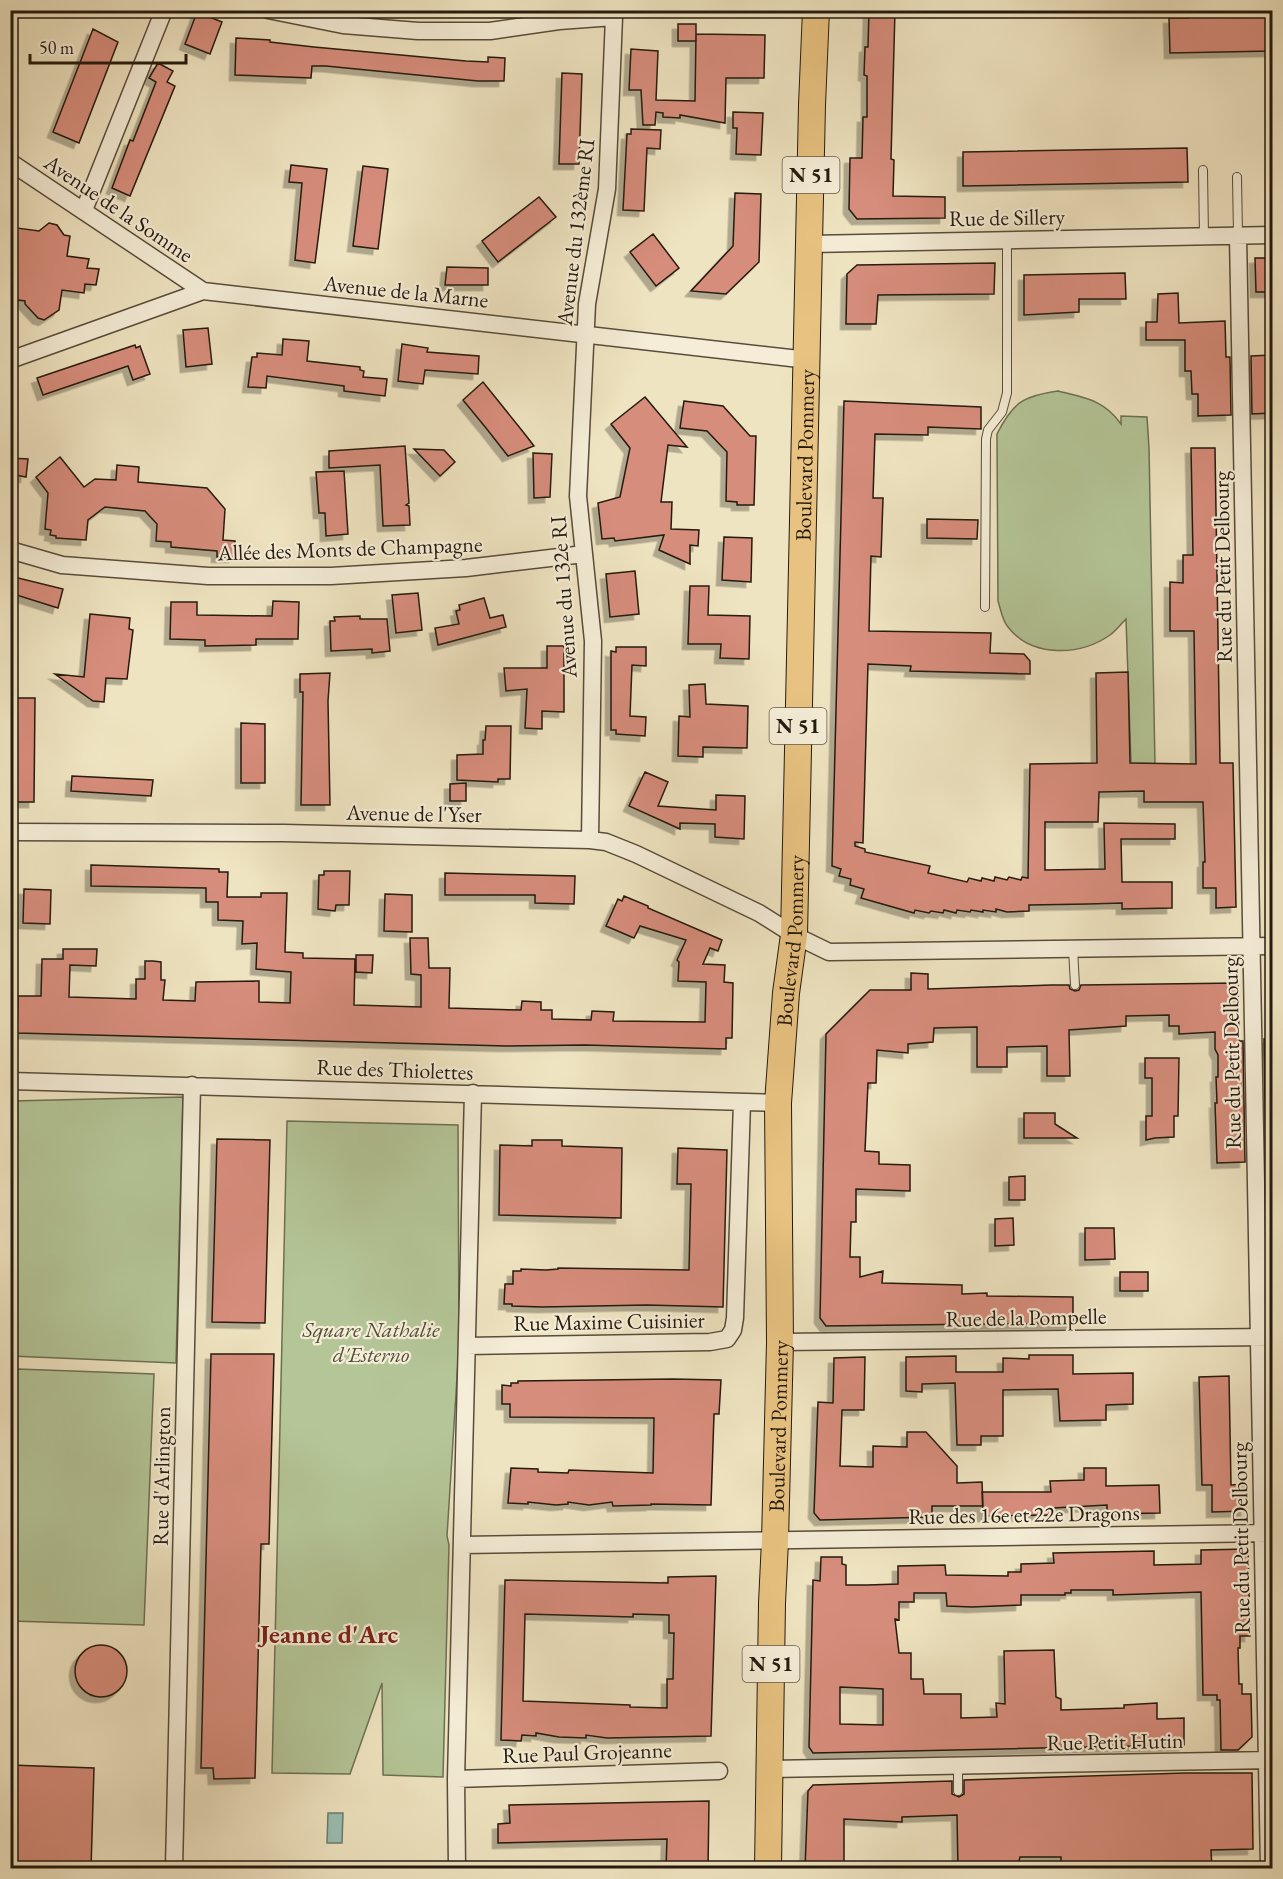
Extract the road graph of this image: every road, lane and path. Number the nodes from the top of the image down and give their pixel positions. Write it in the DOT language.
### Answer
graph roads {
  1 [pos="164,10"];
  2 [pos="268,10"];
  3 [pos="816,10"];
  4 [pos="615,14"];
  5 [pos="10,162"];
  6 [pos="1203,171"];
  7 [pos="1237,177"];
  8 [pos="84,210"];
  9 [pos="1272,235"];
  10 [pos="1238,236"];
  11 [pos="1204,237"];
  12 [pos="1007,240"];
  13 [pos="810,244"];
  14 [pos="203,291"];
  15 [pos="585,342"];
  16 [pos="10,360"];
  17 [pos="808,360"];
  18 [pos="10,550"];
  19 [pos="584,554"];
  20 [pos="985,607"];
  21 [pos="10,832"];
  22 [pos="590,840"];
  23 [pos="794,935"];
  24 [pos="1252,946"];
  25 [pos="1272,946"];
  26 [pos="1073,950"];
  27 [pos="1075,985"];
  28 [pos="10,1081"];
  29 [pos="192,1085"];
  30 [pos="473,1093"];
  31 [pos="742,1102"];
  32 [pos="778,1102"];
  33 [pos="1266,1337"];
  34 [pos="780,1342"];
  35 [pos="467,1346"];
  36 [pos="1268,1533"];
  37 [pos="776,1541"];
  38 [pos="462,1545"];
  39 [pos="1270,1760"];
  40 [pos="958,1766"];
  41 [pos="770,1769"];
  42 [pos="719,1771"];
  43 [pos="456,1779"];
  44 [pos="958,1791"];
  45 [pos="174,1869"];
  46 [pos="457,1869"];
  47 [pos="768,1869"];
  48 [pos="1269,1869"];
  1 -- 8 [label="street"];
  2 -- 4 [label="street"];
  3 -- 13 [label="main road, Boulevard Pommery / N 51"];
  4 -- 15 [label="street, Avenue du 132ème RI"];
  5 -- 8 [label="street, Avenue de la Somme"];
  6 -- 11 [label="lane"];
  7 -- 10 [label="lane"];
  8 -- 14 [label="street, Avenue de la Somme"];
  9 -- 10 [label="street, Rue de Sillery"];
  10 -- 11 [label="street, Rue de Sillery"];
  10 -- 24 [label="street, Rue du Petit Delbourg"];
  11 -- 12 [label="street, Rue de Sillery"];
  12 -- 13 [label="street, Rue de Sillery"];
  12 -- 20 [label="lane"];
  13 -- 17 [label="main road, Boulevard Pommery / N 51"];
  14 -- 15 [label="street, Avenue de la Marne"];
  14 -- 16 [label="street, Avenue de la Marne"];
  15 -- 17 [label="street, Avenue de la Marne"];
  15 -- 19 [label="street, Avenue du 132e RI"];
  17 -- 23 [label="main road, Boulevard Pommery / N 51"];
  18 -- 19 [label="street, Allée des Monts de Champagne"];
  19 -- 22 [label="street, Avenue du 132e RI"];
  21 -- 22 [label="street, Avenue de l'Yser"];
  22 -- 23 [label="street, Avenue de l'Yser"];
  23 -- 26 [label="street, Avenue de l'Yser"];
  23 -- 32 [label="main road, Boulevard Pommery / N 51"];
  24 -- 25 [label="street, Avenue de l'Yser"];
  24 -- 26 [label="street, Avenue de l'Yser"];
  24 -- 33 [label="street, Rue du Petit Delbourg"];
  26 -- 27 [label="lane"];
  28 -- 29 [label="street, Rue des Thiolettes"];
  29 -- 30 [label="street, Rue des Thiolettes"];
  29 -- 45 [label="street, Rue d'Arlington"];
  30 -- 31 [label="street, Rue des Thiolettes"];
  30 -- 35 [label="street"];
  31 -- 32 [label="street, Rue des Thiolettes"];
  31 -- 35 [label="street, Rue Maxime Cuisinier"];
  32 -- 34 [label="main road, Boulevard Pommery / N 51"];
  33 -- 34 [label="street, Rue de la Pompelle"];
  33 -- 36 [label="street, Rue du Petit Delbourg"];
  34 -- 37 [label="main road, Boulevard Pommery / N 51"];
  35 -- 38 [label="street"];
  36 -- 37 [label="street, Rue des 16e et 22e Dragons"];
  36 -- 39 [label="street, Rue du Petit Delbourg"];
  37 -- 38 [label="street, Rue des 16e et 22e Dragons"];
  37 -- 41 [label="main road, Boulevard Pommery / N 51"];
  38 -- 43 [label="street"];
  39 -- 40 [label="street, Rue Petit Hutin"];
  39 -- 48 [label="street, Rue du Petit Delbourg"];
  40 -- 41 [label="street, Rue Petit Hutin"];
  40 -- 44 [label="lane"];
  41 -- 47 [label="main road, Boulevard Pommery / N 51"];
  42 -- 43 [label="street, Rue Paul Grojeanne"];
  43 -- 46 [label="street"];
}
